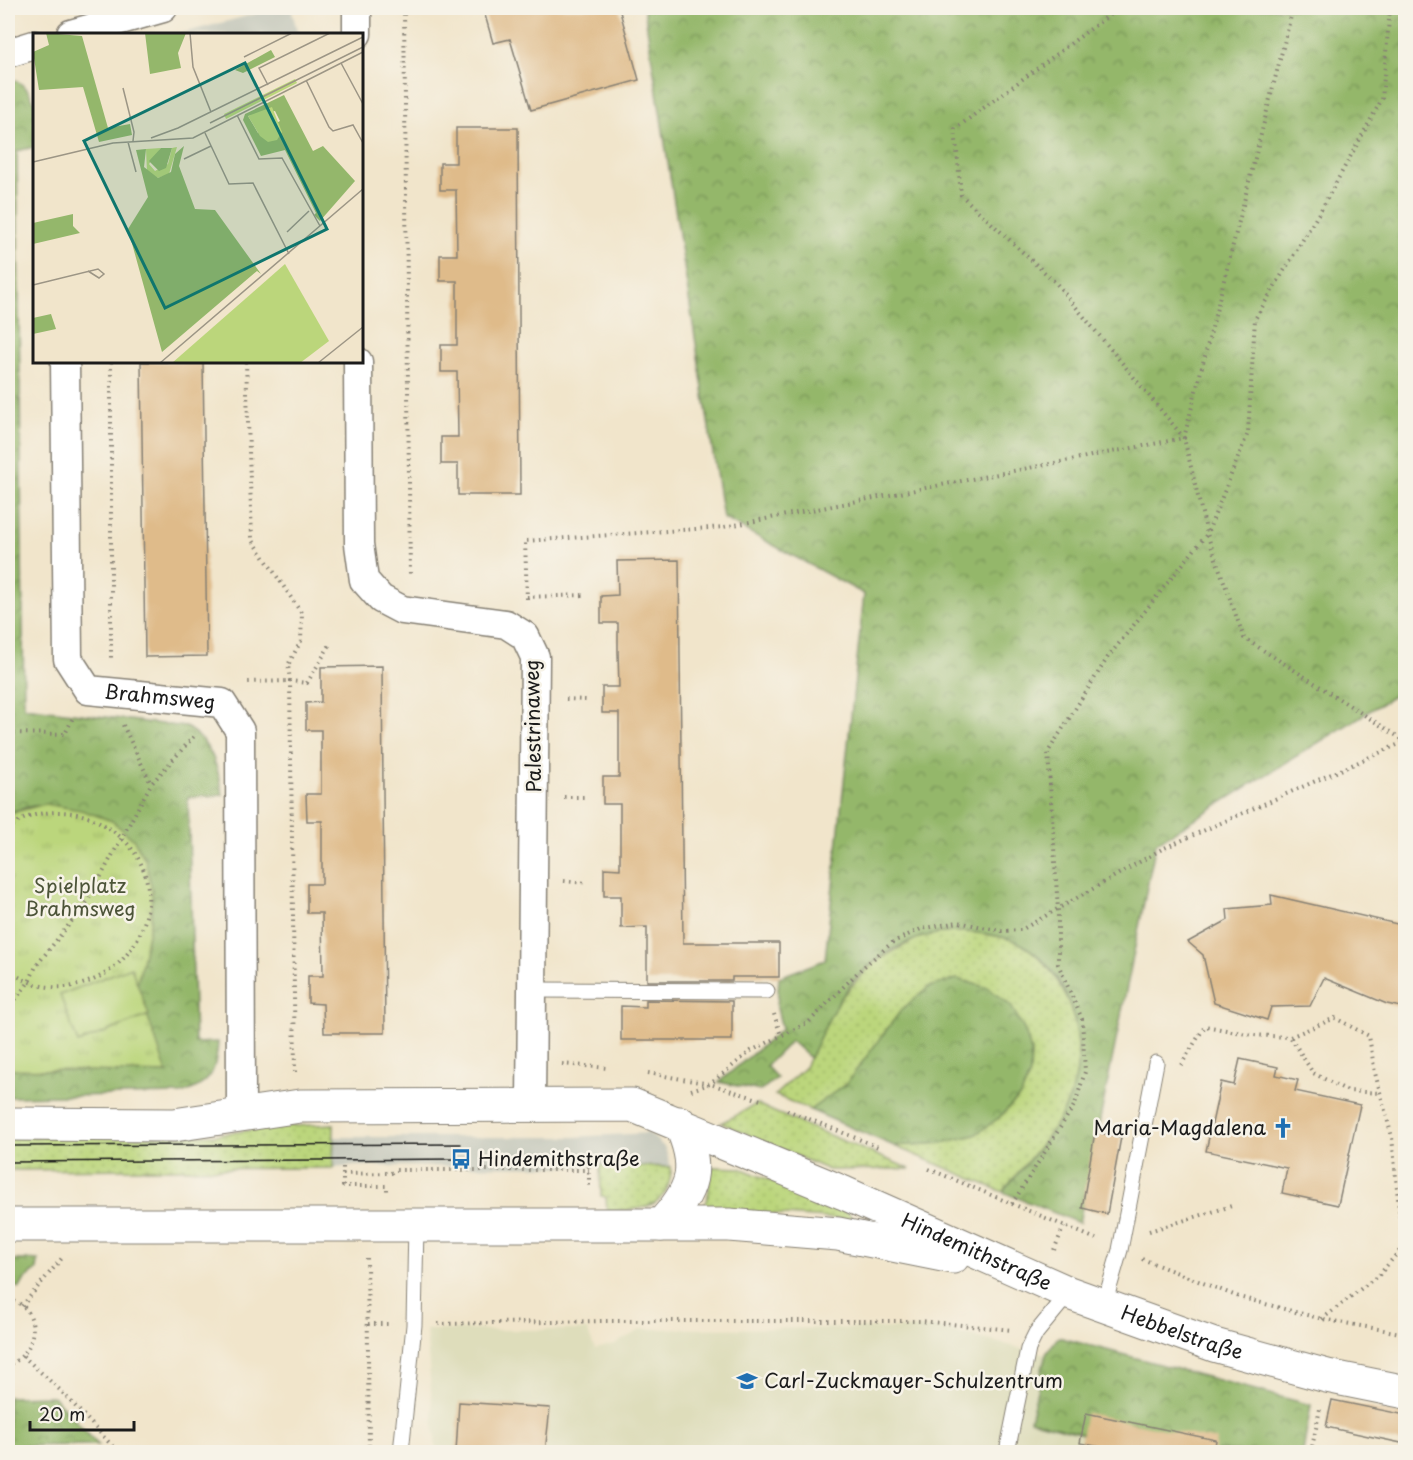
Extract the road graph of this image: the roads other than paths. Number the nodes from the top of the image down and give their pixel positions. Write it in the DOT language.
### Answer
graph roads {
  1 [pos="163,8"];
  2 [pos="357,8"];
  3 [pos="75,33"];
  4 [pos="357,33"];
  5 [pos="33,45"];
  6 [pos="8,53"];
  7 [pos="65,363"];
  8 [pos="358,363"];
  9 [pos="533,990"];
  10 [pos="767,991"];
  11 [pos="1156,1063"];
  12 [pos="531,1104"];
  13 [pos="241,1114"];
  14 [pos="680,1123"];
  15 [pos="8,1124"];
  16 [pos="416,1225"];
  17 [pos="661,1225"];
  18 [pos="8,1226"];
  19 [pos="1054,1276"];
  20 [pos="1104,1305"];
  21 [pos="1406,1392"];
  22 [pos="400,1452"];
  23 [pos="1007,1452"];
  1 -- 3 [label="street"];
  2 -- 4 [label="street"];
  5 -- 6 [label="street"];
  7 -- 13 [label="street, Brahmsweg"];
  8 -- 9 [label="street, Palestrinaweg"];
  9 -- 10 [label="lane"];
  9 -- 12 [label="street, Palestrinaweg"];
  11 -- 20 [label="lane"];
  12 -- 13 [label="street, Hindemithstraße"];
  12 -- 14 [label="street, Hindemithstraße"];
  13 -- 15 [label="street, Hindemithstraße"];
  14 -- 17 [label="street"];
  14 -- 19 [label="street, Hindemithstraße"];
  16 -- 17 [label="street, Hindemithstraße"];
  16 -- 18 [label="street, Hindemithstraße"];
  16 -- 22 [label="lane"];
  17 -- 19 [label="street, Hindemithstraße"];
  19 -- 20 [label="street, Hebbelstraße"];
  19 -- 23 [label="lane"];
  20 -- 21 [label="street, Hebbelstraße"];
}
